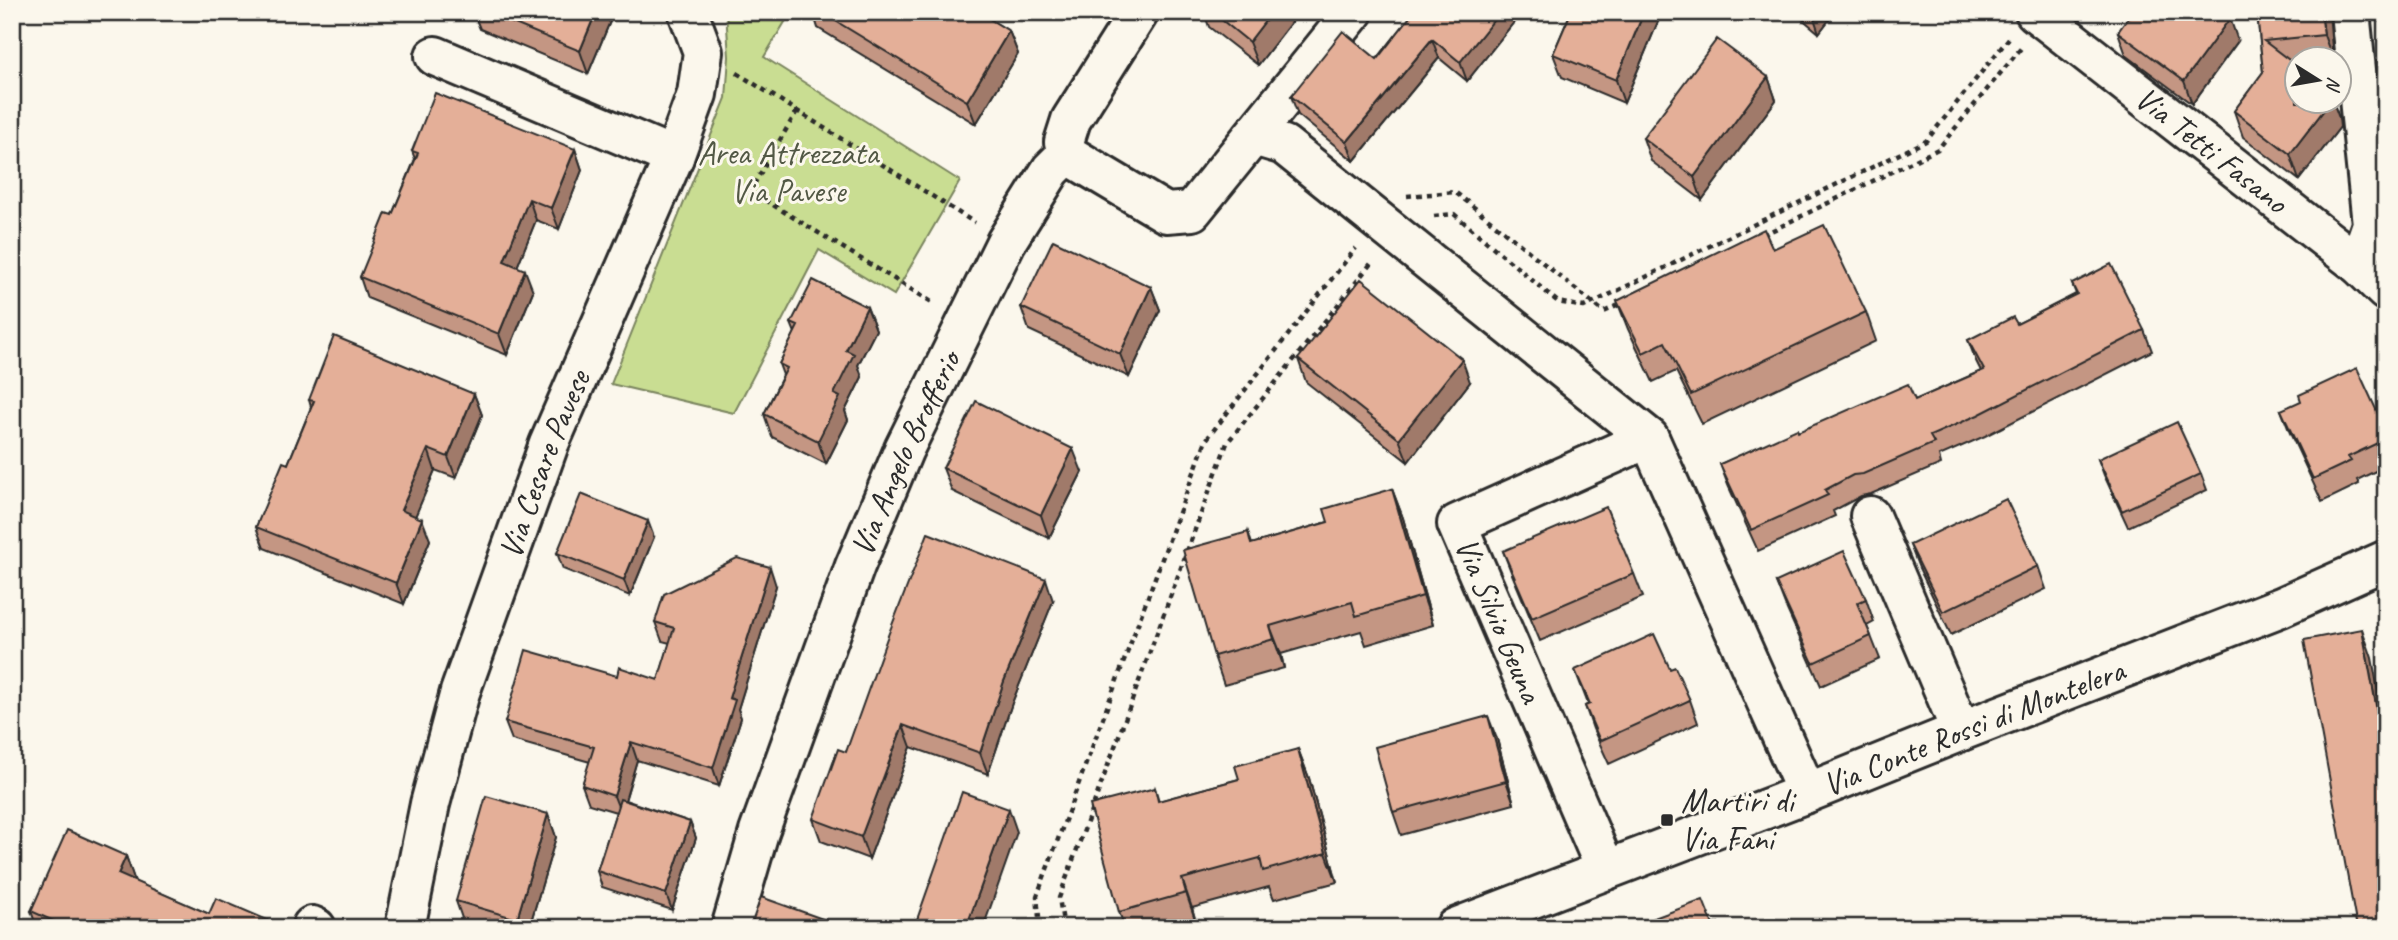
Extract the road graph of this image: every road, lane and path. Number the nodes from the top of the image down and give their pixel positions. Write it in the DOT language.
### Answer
graph roads {
  1 [pos="688,12"];
  2 [pos="1139,12"];
  3 [pos="1353,12"];
  4 [pos="2350,12"];
  5 [pos="2030,22"];
  6 [pos="703,52"];
  7 [pos="435,56"];
  8 [pos="797,111"];
  9 [pos="1254,136"];
  10 [pos="1067,154"];
  11 [pos="674,157"];
  12 [pos="1398,196"];
  13 [pos="1432,217"];
  14 [pos="1752,240"];
  15 [pos="1006,242"];
  16 [pos="1359,245"];
  17 [pos="1376,257"];
  18 [pos="2358,264"];
  19 [pos="2386,291"];
  20 [pos="1629,300"];
  21 [pos="1592,303"];
  22 [pos="966,323"];
  23 [pos="1649,438"];
  24 [pos="1870,516"];
  25 [pos="2381,565"];
  26 [pos="1961,731"];
  27 [pos="1807,793"];
  28 [pos="1606,870"];
  29 [pos="405,928"];
  30 [pos="731,928"];
  31 [pos="1040,928"];
  32 [pos="1064,928"];
  33 [pos="1455,928"];
  1 -- 6 [label="street, Via Cesare Pavese"];
  2 -- 10 [label="street"];
  3 -- 9 [label="street"];
  4 -- 18 [label="street"];
  5 -- 14 [label="path"];
  5 -- 18 [label="street, Via Tetti Fasano"];
  5 -- 21 [label="path"];
  6 -- 8 [label="path"];
  6 -- 11 [label="street, Via Cesare Pavese"];
  7 -- 11 [label="street"];
  8 -- 15 [label="path"];
  8 -- 22 [label="path"];
  9 -- 10 [label="street"];
  9 -- 23 [label="street"];
  10 -- 15 [label="street, Via Angelo Brofferio"];
  11 -- 29 [label="street, Via Cesare Pavese"];
  12 -- 21 [label="path"];
  13 -- 21 [label="path"];
  15 -- 22 [label="street, Via Angelo Brofferio"];
  16 -- 31 [label="path"];
  17 -- 32 [label="path"];
  18 -- 19 [label="street, Via Tetti Fasano"];
  20 -- 21 [label="path"];
  22 -- 30 [label="street, Via Angelo Brofferio"];
  23 -- 27 [label="street"];
  23 -- 28 [label="street, Via Silvio Geuna"];
  24 -- 26 [label="street"];
  25 -- 26 [label="street, Via Conte Rossi di Montelera"];
  26 -- 27 [label="street, Via Conte Rossi di Montelera"];
  27 -- 28 [label="street, Via Conte Rossi di Montelera"];
  28 -- 33 [label="street, Via Conte Rossi di Montelera"];
}
